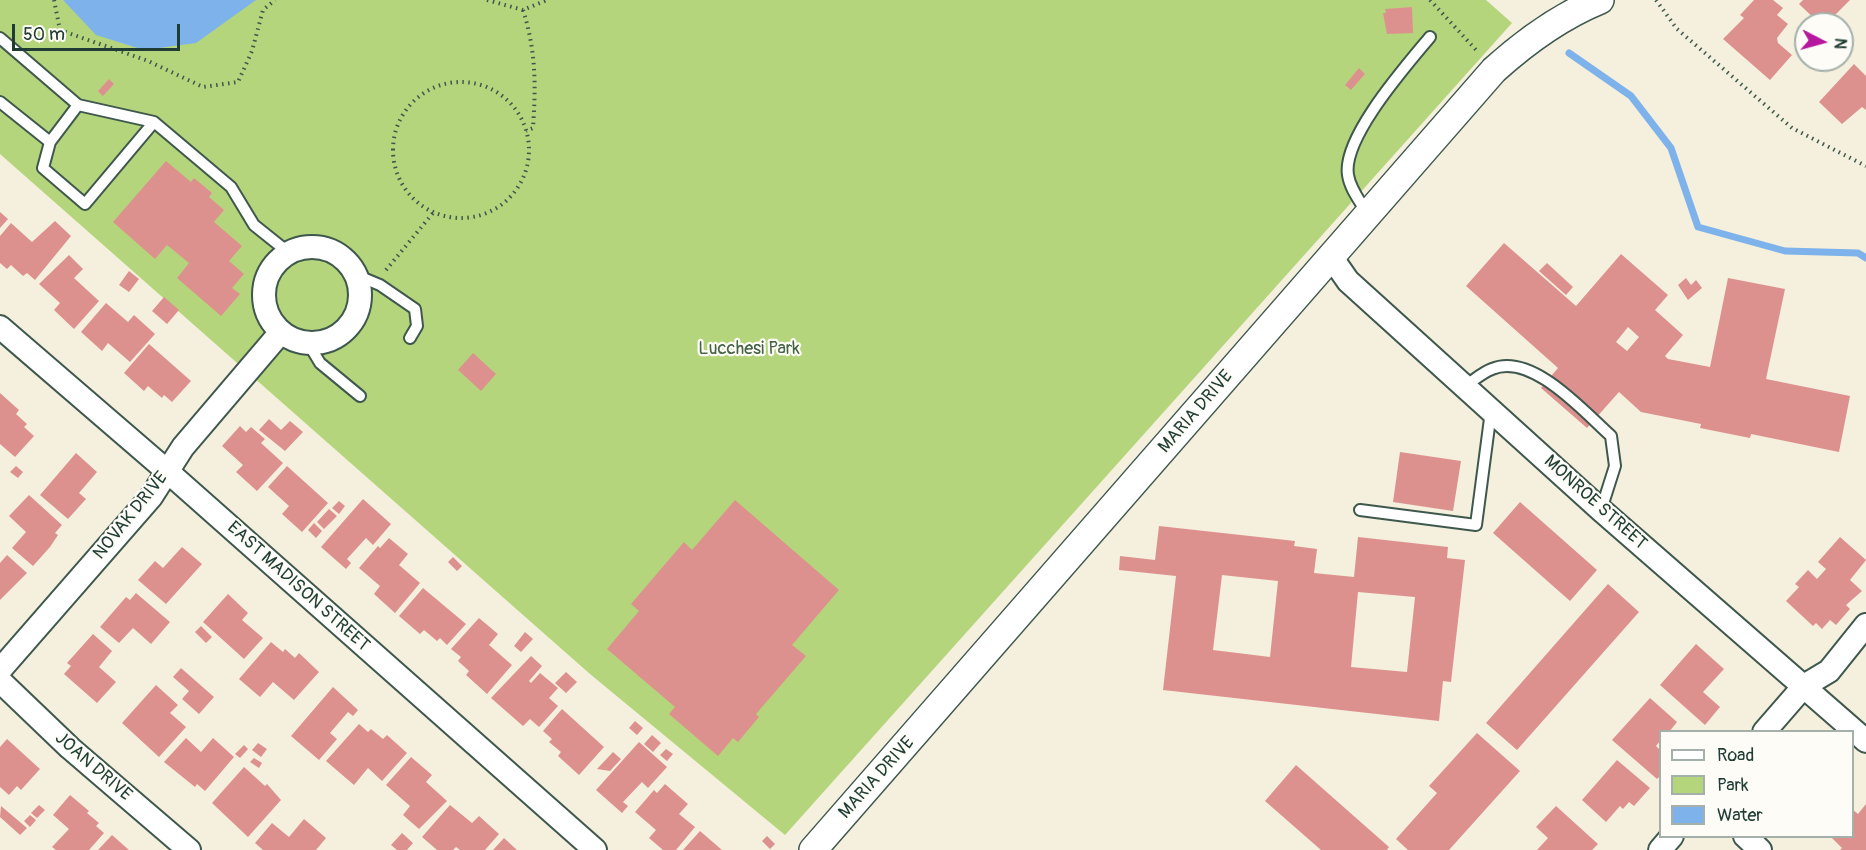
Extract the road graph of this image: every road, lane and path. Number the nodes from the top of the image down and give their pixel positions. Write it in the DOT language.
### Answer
graph roads {
  1 [pos="54,0"];
  2 [pos="275,0"];
  3 [pos="487,0"];
  4 [pos="547,0"];
  5 [pos="1430,0"];
  6 [pos="1600,0"];
  7 [pos="1656,0"];
  8 [pos="523,10"];
  9 [pos="1430,37"];
  10 [pos="0,38"];
  11 [pos="1481,55"];
  12 [pos="0,102"];
  13 [pos="78,105"];
  14 [pos="154,122"];
  15 [pos="526,131"];
  16 [pos="50,142"];
  17 [pos="1866,166"];
  18 [pos="433,213"];
  19 [pos="1369,215"];
  20 [pos="289,253"];
  21 [pos="1332,258"];
  22 [pos="385,272"];
  23 [pos="356,275"];
  24 [pos="0,327"];
  25 [pos="281,332"];
  26 [pos="410,338"];
  27 [pos="308,344"];
  28 [pos="1465,386"];
  29 [pos="360,396"];
  30 [pos="1491,410"];
  31 [pos="167,471"];
  32 [pos="1360,510"];
  33 [pos="1601,510"];
  34 [pos="1866,625"];
  35 [pos="0,670"];
  36 [pos="0,681"];
  37 [pos="1804,686"];
  38 [pos="1766,730"];
  39 [pos="1854,730"];
  40 [pos="1854,730"];
  41 [pos="1866,741"];
  42 [pos="1671,838"];
  43 [pos="1746,838"];
  44 [pos="189,850"];
  45 [pos="595,850"];
  46 [pos="813,850"];
  47 [pos="1660,850"];
  48 [pos="1760,850"];
  1 -- 2 [label="path"];
  3 -- 8 [label="path"];
  4 -- 8 [label="path"];
  5 -- 11 [label="path"];
  6 -- 19 [label="street, MARIA DRIVE"];
  7 -- 17 [label="path"];
  8 -- 15 [label="path"];
  9 -- 19 [label="lane"];
  10 -- 13 [label="lane"];
  12 -- 16 [label="lane"];
  13 -- 14 [label="lane"];
  13 -- 16 [label="lane"];
  14 -- 16 [label="lane"];
  14 -- 20 [label="lane"];
  15 -- 18 [label="path"];
  15 -- 18 [label="path"];
  18 -- 22 [label="path"];
  19 -- 21 [label="street, MARIA DRIVE"];
  20 -- 23 [label="street"];
  20 -- 25 [label="street"];
  21 -- 28 [label="street, MONROE STREET"];
  21 -- 46 [label="street, MARIA DRIVE"];
  23 -- 26 [label="lane"];
  23 -- 27 [label="street"];
  24 -- 31 [label="street, EAST MADISON STREET"];
  25 -- 27 [label="street"];
  25 -- 31 [label="street, NOVAK DRIVE"];
  27 -- 29 [label="lane"];
  28 -- 30 [label="street, MONROE STREET"];
  28 -- 33 [label="lane"];
  30 -- 32 [label="lane"];
  30 -- 33 [label="street, MONROE STREET"];
  31 -- 35 [label="street, NOVAK DRIVE"];
  31 -- 45 [label="street, EAST MADISON STREET"];
  33 -- 37 [label="street, MONROE STREET"];
  34 -- 37 [label="street"];
  36 -- 44 [label="street, JOAN DRIVE"];
  37 -- 38 [label="street"];
  37 -- 39 [label="street, MONROE STREET"];
  40 -- 41 [label="street, MONROE STREET"];
  42 -- 47 [label="street"];
  43 -- 48 [label="street"];
}
